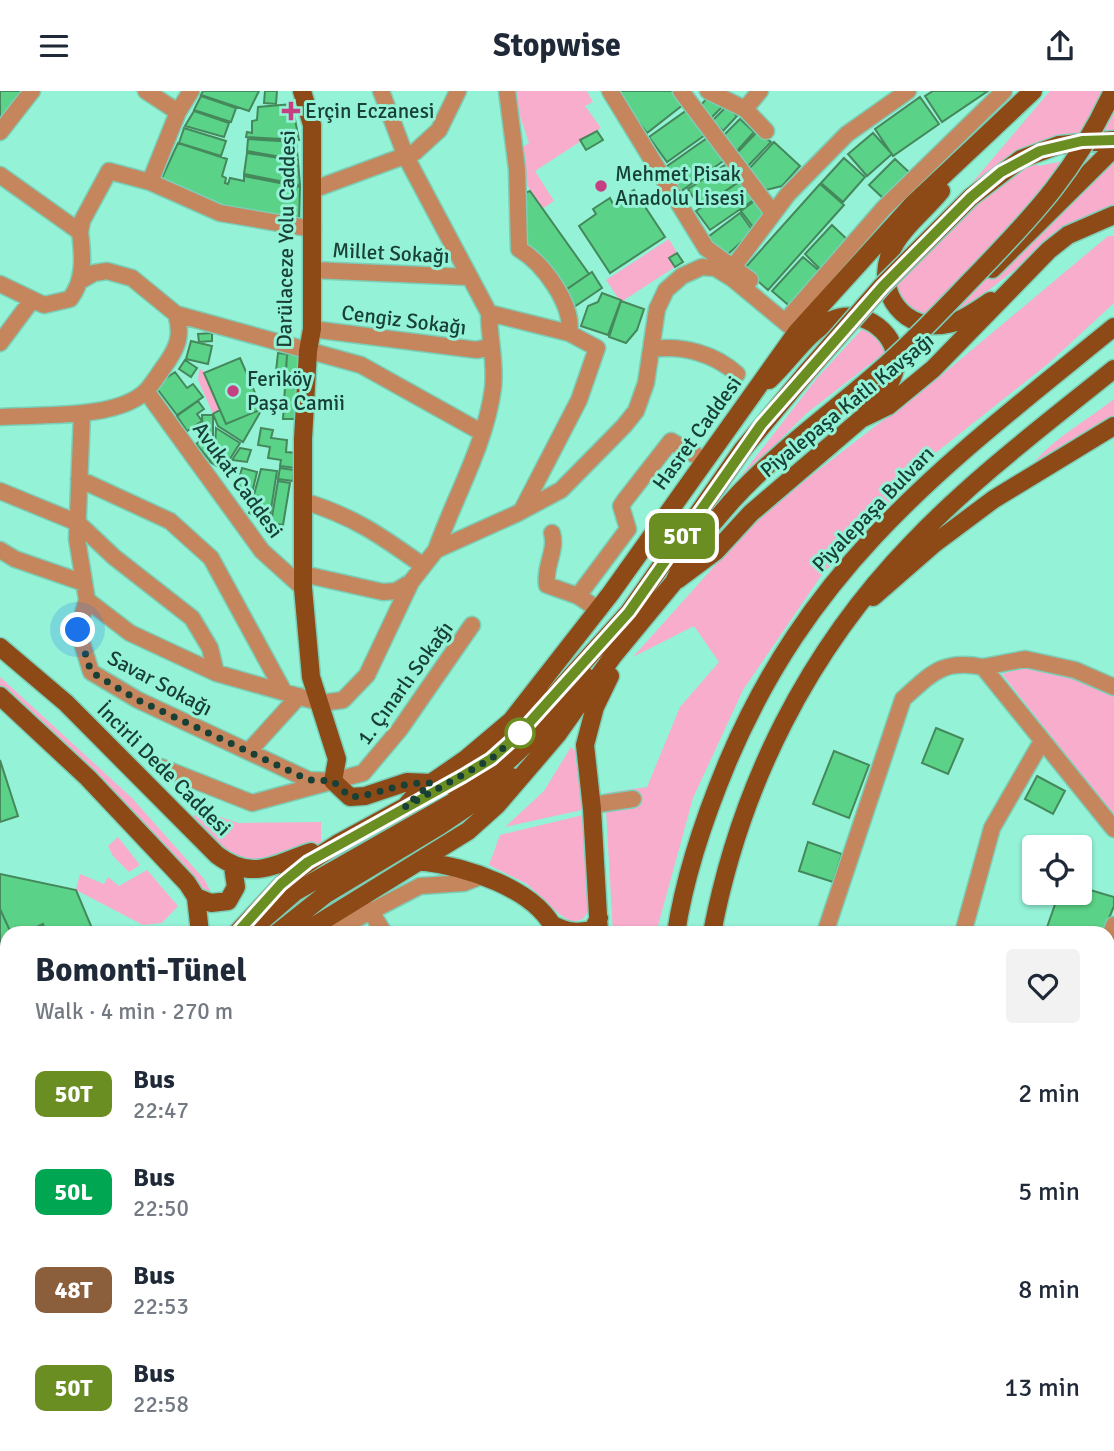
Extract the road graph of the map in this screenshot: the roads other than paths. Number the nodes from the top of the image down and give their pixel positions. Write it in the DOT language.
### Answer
graph roads {
  1 [pos="32,91"];
  2 [pos="146,91"];
  3 [pos="191,91"];
  4 [pos="302,91"];
  5 [pos="382,91"];
  6 [pos="458,91"];
  7 [pos="508,91"];
  8 [pos="610,91"];
  9 [pos="681,91"];
  10 [pos="708,91"];
  11 [pos="760,91"];
  12 [pos="908,91"];
  13 [pos="1004,91"];
  14 [pos="1033,91"];
  15 [pos="1113,91"];
  16 [pos="745,109"];
  17 [pos="178,113"];
  18 [pos="766,131"];
  19 [pos="0,132"];
  20 [pos="1114,140"];
  21 [pos="1114,148"];
  22 [pos="406,157"];
  23 [pos="958,164"];
  24 [pos="0,175"];
  25 [pos="150,182"];
  26 [pos="312,190"];
  27 [pos="773,213"];
  28 [pos="1114,215"];
  29 [pos="313,229"];
  30 [pos="80,232"];
  31 [pos="734,266"];
  32 [pos="312,270"];
  33 [pos="468,277"];
  34 [pos="80,281"];
  35 [pos="1018,281"];
  36 [pos="0,284"];
  37 [pos="32,300"];
  38 [pos="954,301"];
  39 [pos="489,313"];
  40 [pos="176,314"];
  41 [pos="794,323"];
  42 [pos="1114,327"];
  43 [pos="312,329"];
  44 [pos="569,333"];
  45 [pos="0,342"];
  46 [pos="491,346"];
  47 [pos="653,349"];
  48 [pos="308,351"];
  49 [pos="1114,369"];
  50 [pos="737,374"];
  51 [pos="146,391"];
  52 [pos="757,391"];
  53 [pos="82,413"];
  54 [pos="0,417"];
  55 [pos="861,419"];
  56 [pos="1114,426"];
  57 [pos="481,432"];
  58 [pos="704,460"];
  59 [pos="79,479"];
  60 [pos="0,491"];
  61 [pos="303,501"];
  62 [pos="522,510"];
  63 [pos="78,523"];
  64 [pos="552,533"];
  65 [pos="0,550"];
  66 [pos="436,550"];
  67 [pos="422,565"];
  68 [pos="303,581"];
  69 [pos="411,582"];
  70 [pos="674,582"];
  71 [pos="84,583"];
  72 [pos="578,596"];
  73 [pos="87,600"];
  74 [pos="599,610"];
  75 [pos="629,612"];
  76 [pos="848,617"];
  77 [pos="472,625"];
  78 [pos="0,647"];
  79 [pos="613,656"];
  80 [pos="983,667"];
  81 [pos="216,673"];
  82 [pos="1114,687"];
  83 [pos="292,694"];
  84 [pos="0,696"];
  85 [pos="322,703"];
  86 [pos="1042,741"];
  87 [pos="249,751"];
  88 [pos="537,758"];
  89 [pos="161,767"];
  90 [pos="333,781"];
  91 [pos="431,783"];
  92 [pos="633,799"];
  93 [pos="592,805"];
  94 [pos="405,807"];
  95 [pos="1114,829"];
  96 [pos="337,844"];
  97 [pos="419,861"];
  98 [pos="233,867"];
  99 [pos="482,876"];
  100 [pos="196,897"];
  101 [pos="370,910"];
  102 [pos="599,925"];
  103 [pos="199,926"];
  104 [pos="244,926"];
  105 [pos="257,926"];
  106 [pos="286,926"];
  107 [pos="314,926"];
  108 [pos="341,926"];
  109 [pos="380,926"];
  110 [pos="552,926"];
  111 [pos="678,926"];
  112 [pos="714,926"];
  113 [pos="827,926"];
  114 [pos="965,926"];
  1 -- 19 [label="street"];
  2 -- 17 [label="street"];
  3 -- 17 [label="street"];
  4 -- 26 [label="main road, Darülaceze Yolu Caddesi"];
  5 -- 22 [label="street"];
  6 -- 22 [label="street"];
  7 -- 44 [label="street"];
  8 -- 31 [label="street"];
  9 -- 27 [label="street"];
  10 -- 16 [label="street"];
  11 -- 16 [label="street"];
  12 -- 27 [label="street"];
  13 -- 41 [label="street, Hasret Caddesi"];
  14 -- 23 [label="main road, Hasret Caddesi"];
  15 -- 38 [label="main road, bridge"];
  16 -- 18 [label="street"];
  17 -- 25 [label="street"];
  20 -- 75 [label="main road, bridge"];
  21 -- 38 [label="main road, bridge"];
  22 -- 26 [label="street"];
  22 -- 33 [label="street"];
  23 -- 35 [label="main road"];
  23 -- 41 [label="main road, Hasret Caddesi"];
  24 -- 30 [label="street"];
  25 -- 29 [label="street"];
  25 -- 30 [label="street"];
  26 -- 29 [label="main road, Darülaceze Yolu Caddesi"];
  27 -- 31 [label="street"];
  28 -- 35 [label="main road, Piyalepaşa Katlı Kavşağı"];
  29 -- 32 [label="main road, Darülaceze Yolu Caddesi"];
  30 -- 34 [label="street"];
  31 -- 41 [label="street"];
  32 -- 33 [label="street, Millet Sokağı"];
  32 -- 43 [label="main road, Darülaceze Yolu Caddesi"];
  33 -- 39 [label="street"];
  34 -- 37 [label="street"];
  34 -- 40 [label="street"];
  35 -- 55 [label="main road, Piyalepaşa Katlı Kavşağı"];
  36 -- 37 [label="street"];
  37 -- 45 [label="street"];
  38 -- 70 [label="main road, bridge"];
  39 -- 44 [label="street"];
  39 -- 46 [label="street"];
  40 -- 48 [label="street"];
  40 -- 51 [label="street"];
  41 -- 47 [label="street"];
  41 -- 52 [label="main road, Hasret Caddesi"];
  42 -- 111 [label="main road, Piyalepaşa Bulvarı"];
  43 -- 46 [label="street, Cengiz Sokağı"];
  43 -- 48 [label="main road, Darülaceze Yolu Caddesi"];
  44 -- 62 [label="street"];
  46 -- 57 [label="street"];
  47 -- 50 [label="street"];
  47 -- 62 [label="street"];
  48 -- 57 [label="street"];
  48 -- 61 [label="main road, Darülaceze Yolu Caddesi"];
  49 -- 76 [label="main road"];
  51 -- 53 [label="street"];
  51 -- 68 [label="street, Avukat Caddesi"];
  52 -- 55 [label="main road"];
  52 -- 58 [label="main road, Hasret Caddesi"];
  53 -- 54 [label="street"];
  53 -- 59 [label="street, Savar Sokağı"];
  55 -- 70 [label="main road, Piyalepaşa Katlı Kavşağı"];
  56 -- 76 [label="main road"];
  57 -- 66 [label="street"];
  58 -- 72 [label="street"];
  58 -- 74 [label="main road, Hasret Caddesi"];
  59 -- 63 [label="street, Savar Sokağı"];
  59 -- 83 [label="street"];
  60 -- 63 [label="street"];
  61 -- 67 [label="street"];
  61 -- 68 [label="main road, Darülaceze Yolu Caddesi"];
  62 -- 66 [label="street"];
  63 -- 71 [label="street, Savar Sokağı"];
  63 -- 81 [label="street"];
  64 -- 72 [label="street"];
  65 -- 71 [label="street"];
  66 -- 67 [label="street"];
  67 -- 69 [label="street"];
  68 -- 69 [label="street"];
  68 -- 85 [label="main road, Darülaceze Yolu Caddesi"];
  69 -- 85 [label="street"];
  70 -- 79 [label="main road"];
  71 -- 73 [label="street, Savar Sokağı"];
  72 -- 74 [label="street"];
  73 -- 81 [label="street"];
  73 -- 87 [label="street, Savar Sokağı"];
  74 -- 91 [label="main road, Hasret Caddesi"];
  75 -- 94 [label="main road"];
  75 -- 105 [label="main road"];
  76 -- 112 [label="main road"];
  77 -- 90 [label="street, 1. Çınarlı Sokağı"];
  78 -- 98 [label="main road, İncirli Dede Caddesi"];
  79 -- 88 [label="main road"];
  79 -- 93 [label="main road"];
  80 -- 82 [label="street"];
  80 -- 86 [label="street"];
  80 -- 113 [label="street"];
  81 -- 83 [label="street"];
  83 -- 85 [label="street"];
  83 -- 87 [label="street"];
  84 -- 100 [label="main road"];
  85 -- 90 [label="main road, Darülaceze Yolu Caddesi"];
  86 -- 95 [label="street"];
  86 -- 114 [label="street"];
  87 -- 90 [label="street, Savar Sokağı"];
  88 -- 97 [label="main road"];
  88 -- 106 [label="main road"];
  89 -- 90 [label="street, 1. Çınarlı Sokağı"];
  90 -- 91 [label="main road"];
  91 -- 94 [label="main road, Hasret Caddesi"];
  92 -- 93 [label="street"];
  93 -- 102 [label="main road"];
  94 -- 96 [label="main road"];
  96 -- 98 [label="main road"];
  96 -- 104 [label="main road"];
  97 -- 99 [label="main road"];
  97 -- 107 [label="main road"];
  98 -- 100 [label="main road"];
  99 -- 101 [label="street"];
  99 -- 110 [label="main road"];
  100 -- 103 [label="main road"];
  101 -- 108 [label="street"];
  101 -- 109 [label="street"];
}
